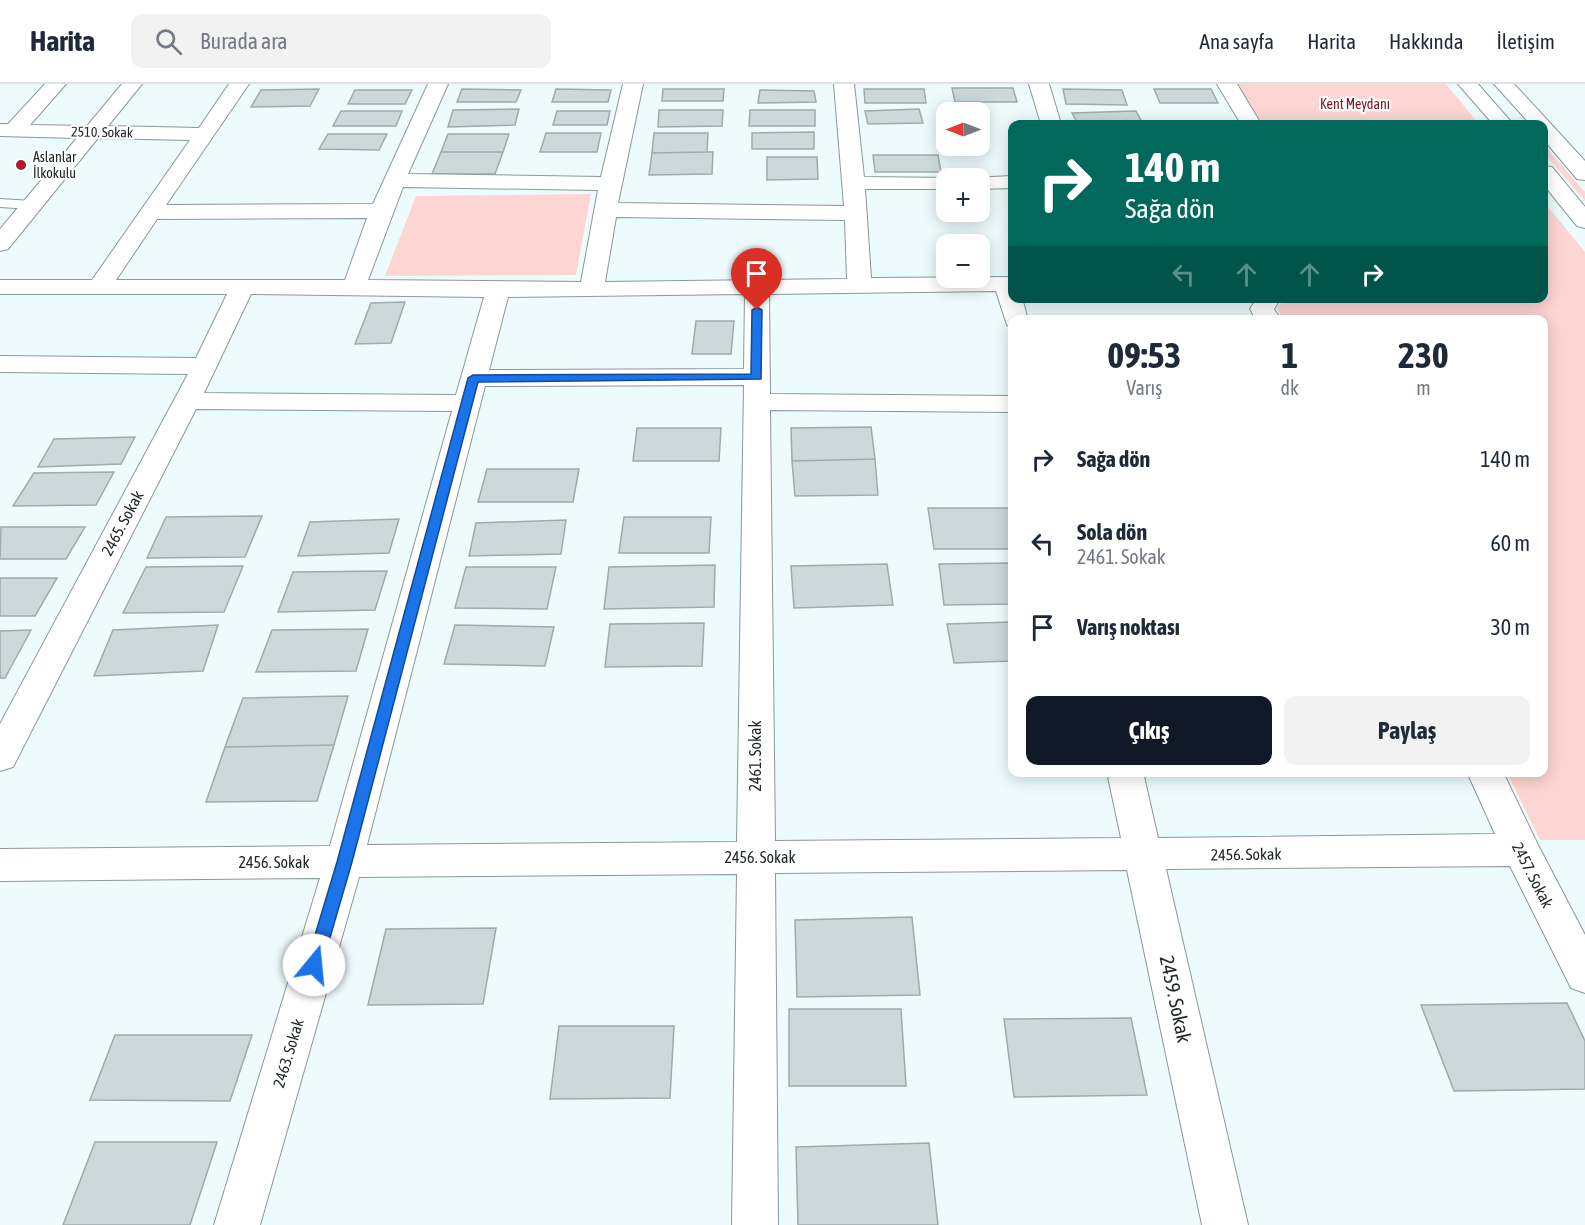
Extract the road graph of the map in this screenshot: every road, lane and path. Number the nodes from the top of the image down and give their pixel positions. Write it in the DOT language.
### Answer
graph roads {
  1 [pos="56,84"];
  2 [pos="132,84"];
  3 [pos="239,84"];
  4 [pos="438,84"];
  5 [pos="633,84"];
  6 [pos="844,84"];
  7 [pos="1039,84"];
  8 [pos="1227,84"];
  9 [pos="1468,84"];
  10 [pos="1504,84"];
  11 [pos="1050,120"];
  12 [pos="1249,120"];
  13 [pos="1500,120"];
  14 [pos="1536,120"];
  15 [pos="7,130"];
  16 [pos="93,131"];
  17 [pos="1548,132"];
  18 [pos="204,134"];
  19 [pos="1585,174"];
  20 [pos="1548,177"];
  21 [pos="395,180"];
  22 [pos="1008,182"];
  23 [pos="854,183"];
  24 [pos="936,183"];
  25 [pos="990,183"];
  26 [pos="610,184"];
  27 [pos="0,204"];
  28 [pos="32,205"];
  29 [pos="605,210"];
  30 [pos="150,212"];
  31 [pos="381,212"];
  32 [pos="855,213"];
  33 [pos="1585,220"];
  34 [pos="0,244"];
  35 [pos="1008,284"];
  36 [pos="0,287"];
  37 [pos="354,287"];
  38 [pos="757,287"];
  39 [pos="858,287"];
  40 [pos="98,288"];
  41 [pos="242,288"];
  42 [pos="592,289"];
  43 [pos="498,290"];
  44 [pos="0,364"];
  45 [pos="205,366"];
  46 [pos="757,389"];
  47 [pos="470,391"];
  48 [pos="186,401"];
  49 [pos="1008,404"];
  50 [pos="0,757"];
  51 [pos="1126,777"];
  52 [pos="1487,777"];
  53 [pos="1521,850"];
  54 [pos="1145,856"];
  55 [pos="755,857"];
  56 [pos="344,862"];
  57 [pos="0,865"];
  58 [pos="1585,975"];
  59 [pos="237,1225"];
  60 [pos="755,1225"];
  61 [pos="1225,1225"];
  1 -- 15 [label="street"];
  2 -- 16 [label="street"];
  3 -- 18 [label="street"];
  4 -- 21 [label="street"];
  5 -- 26 [label="street"];
  6 -- 23 [label="street"];
  7 -- 11 [label="street"];
  8 -- 12 [label="street"];
  9 -- 13 [label="street"];
  10 -- 14 [label="street"];
  15 -- 16 [label="street, 2510. Sokak"];
  16 -- 18 [label="street, 2510. Sokak"];
  16 -- 28 [label="street"];
  17 -- 19 [label="street"];
  18 -- 30 [label="street"];
  20 -- 33 [label="street"];
  21 -- 26 [label="street"];
  21 -- 31 [label="street"];
  22 -- 25 [label="street"];
  23 -- 24 [label="street"];
  23 -- 32 [label="street"];
  26 -- 29 [label="street"];
  27 -- 28 [label="lane"];
  28 -- 34 [label="street"];
  29 -- 32 [label="street"];
  29 -- 42 [label="street"];
  30 -- 31 [label="street"];
  30 -- 40 [label="street"];
  31 -- 37 [label="street"];
  32 -- 39 [label="street"];
  35 -- 39 [label="street"];
  36 -- 40 [label="street"];
  37 -- 41 [label="street"];
  37 -- 43 [label="street"];
  38 -- 39 [label="street"];
  38 -- 42 [label="street"];
  38 -- 46 [label="street, 2461. Sokak"];
  40 -- 41 [label="street"];
  41 -- 45 [label="street, 2465. Sokak"];
  42 -- 43 [label="street"];
  43 -- 47 [label="street, 2463. Sokak"];
  44 -- 45 [label="street"];
  45 -- 48 [label="street, 2465. Sokak"];
  46 -- 47 [label="street"];
  46 -- 49 [label="street"];
  46 -- 55 [label="street, 2461. Sokak"];
  47 -- 48 [label="street"];
  47 -- 56 [label="street, 2463. Sokak"];
  48 -- 50 [label="street, 2465. Sokak"];
  51 -- 54 [label="street, 2459. Sokak"];
  52 -- 53 [label="street, 2457. Sokak"];
  53 -- 54 [label="street, 2456. Sokak"];
  53 -- 58 [label="street, 2457. Sokak"];
  54 -- 55 [label="street, 2456. Sokak"];
  54 -- 61 [label="street, 2459. Sokak"];
  55 -- 56 [label="street, 2456. Sokak"];
  55 -- 60 [label="street, 2461. Sokak"];
  56 -- 57 [label="street, 2456. Sokak"];
  56 -- 59 [label="street, 2463. Sokak"];
}
